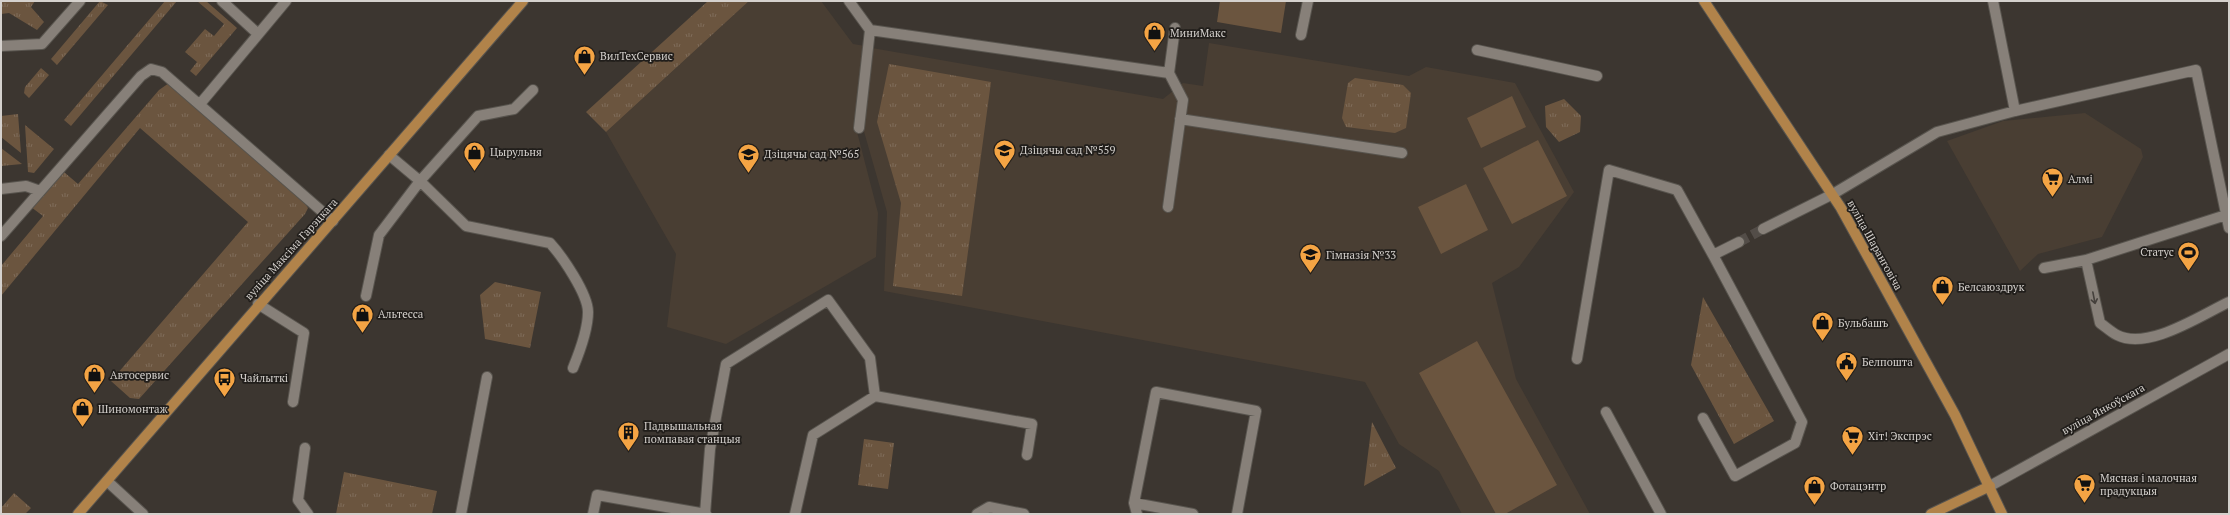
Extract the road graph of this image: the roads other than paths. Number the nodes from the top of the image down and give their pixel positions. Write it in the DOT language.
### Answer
graph roads {
  1 [pos="80,1"];
  2 [pos="222,1"];
  3 [pos="286,1"];
  4 [pos="523,1"];
  5 [pos="849,1"];
  6 [pos="1308,1"];
  7 [pos="1704,1"];
  8 [pos="1993,1"];
  9 [pos="1175,28"];
  10 [pos="870,30"];
  11 [pos="257,33"];
  12 [pos="1301,35"];
  13 [pos="1,46"];
  14 [pos="1478,50"];
  15 [pos="1169,73"];
  16 [pos="1597,76"];
  17 [pos="533,90"];
  18 [pos="200,104"];
  19 [pos="2015,111"];
  20 [pos="1180,119"];
  21 [pos="859,128"];
  22 [pos="1402,153"];
  23 [pos="390,155"];
  24 [pos="420,181"];
  25 [pos="1,189"];
  26 [pos="40,191"];
  27 [pos="1833,194"];
  28 [pos="1168,207"];
  29 [pos="2226,215"];
  30 [pos="332,221"];
  31 [pos="2229,228"];
  32 [pos="1763,229"];
  33 [pos="1,236"];
  34 [pos="1739,242"];
  35 [pos="1713,255"];
  36 [pos="2086,260"];
  37 [pos="2044,268"];
  38 [pos="366,296"];
  39 [pos="2229,302"];
  40 [pos="258,304"];
  41 [pos="2229,354"];
  42 [pos="1577,359"];
  43 [pos="573,368"];
  44 [pos="487,377"];
  45 [pos="875,396"];
  46 [pos="293,402"];
  47 [pos="1606,412"];
  48 [pos="1704,418"];
  49 [pos="305,448"];
  50 [pos="1027,455"];
  51 [pos="107,482"];
  52 [pos="1990,486"];
  53 [pos="1134,503"];
  54 [pos="78,514"];
  55 [pos="143,514"];
  56 [pos="308,514"];
  57 [pos="462,514"];
  58 [pos="593,514"];
  59 [pos="706,514"];
  60 [pos="795,514"];
  61 [pos="977,514"];
  62 [pos="1027,514"];
  63 [pos="1137,514"];
  64 [pos="1193,514"];
  65 [pos="1237,514"];
  66 [pos="1661,514"];
  67 [pos="1931,514"];
  68 [pos="2002,514"];
  1 -- 13 [label="street"];
  2 -- 11 [label="street"];
  3 -- 11 [label="street"];
  4 -- 23 [label="main road, вуліца Максіма Гарэцкага"];
  5 -- 10 [label="street"];
  6 -- 12 [label="street"];
  7 -- 27 [label="main road, вуліца Шаранговіча"];
  8 -- 19 [label="street"];
  9 -- 15 [label="street"];
  10 -- 15 [label="street"];
  10 -- 21 [label="street"];
  11 -- 18 [label="street"];
  14 -- 16 [label="street"];
  15 -- 20 [label="street"];
  17 -- 24 [label="street"];
  18 -- 26 [label="street"];
  18 -- 30 [label="street"];
  19 -- 27 [label="street"];
  19 -- 29 [label="street"];
  20 -- 22 [label="street"];
  20 -- 28 [label="street"];
  23 -- 24 [label="street"];
  23 -- 30 [label="main road, вуліца Максіма Гарэцкага"];
  24 -- 38 [label="street"];
  24 -- 43 [label="street"];
  25 -- 26 [label="street"];
  26 -- 33 [label="street"];
  27 -- 32 [label="street"];
  27 -- 52 [label="main road, вуліца Шаранговіча"];
  29 -- 31 [label="street"];
  29 -- 36 [label="street"];
  30 -- 40 [label="main road, вуліца Максіма Гарэцкага"];
  34 -- 35 [label="street"];
  35 -- 42 [label="street"];
  35 -- 48 [label="street"];
  36 -- 37 [label="street"];
  36 -- 39 [label="street, one-way"];
  40 -- 46 [label="street"];
  40 -- 51 [label="main road, вуліца Максіма Гарэцкага"];
  41 -- 52 [label="street, вуліца Янкоўскага"];
  44 -- 57 [label="street"];
  45 -- 50 [label="street"];
  45 -- 59 [label="street"];
  45 -- 60 [label="street"];
  47 -- 66 [label="street"];
  49 -- 56 [label="street"];
  51 -- 54 [label="main road, вуліца Максіма Гарэцкага"];
  51 -- 55 [label="street"];
  52 -- 67 [label="main road"];
  52 -- 68 [label="main road, вуліца Шаранговіча"];
  53 -- 63 [label="street"];
  53 -- 64 [label="street"];
  53 -- 65 [label="street"];
  58 -- 59 [label="street"];
  61 -- 62 [label="street"];
}
